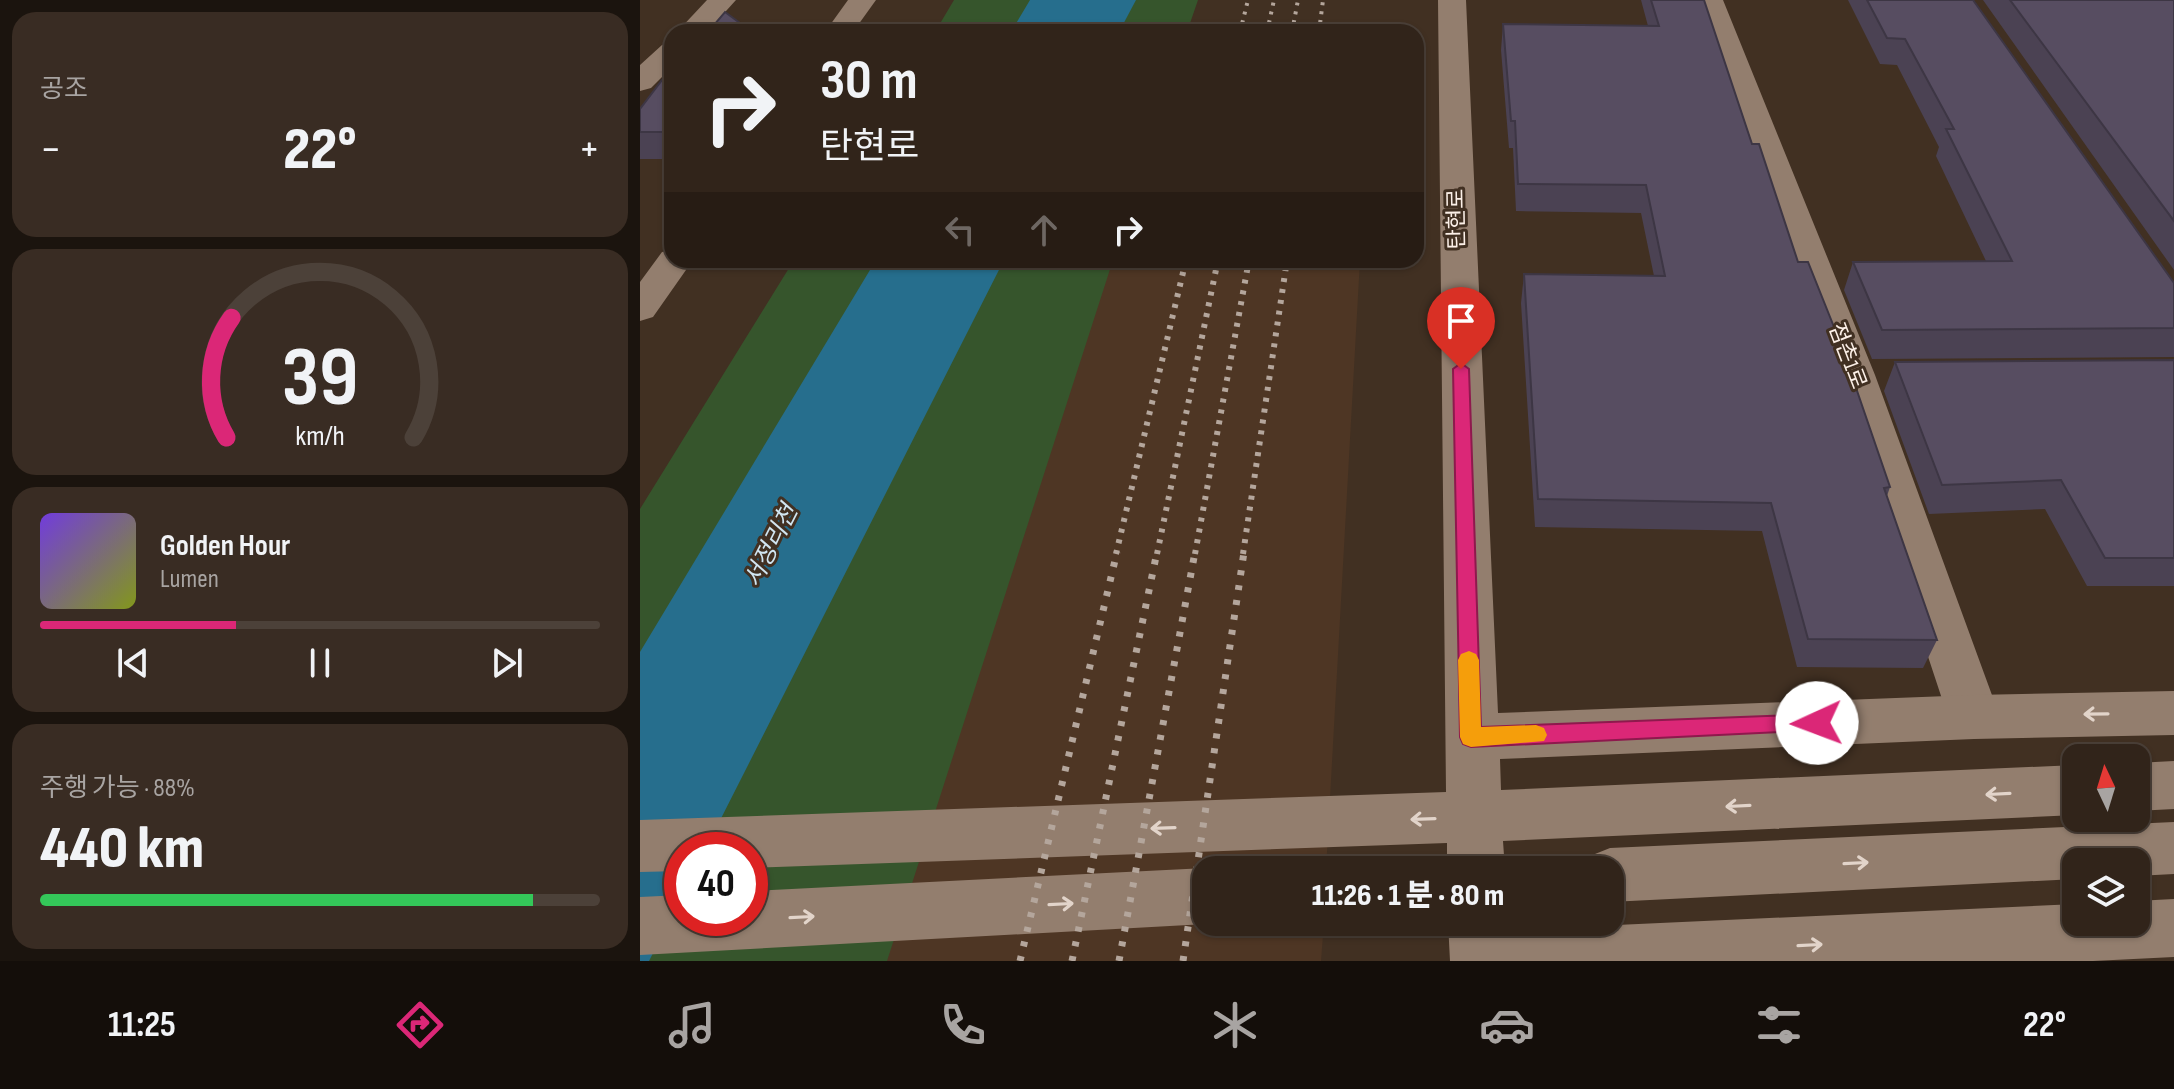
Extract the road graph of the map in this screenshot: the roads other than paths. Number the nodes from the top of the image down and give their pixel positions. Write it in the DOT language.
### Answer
graph roads {
  1 [pos="722,0"];
  2 [pos="862,0"];
  3 [pos="1452,0"];
  4 [pos="1709,0"];
  5 [pos="699,24"];
  6 [pos="845,24"];
  7 [pos="640,43"];
  8 [pos="664,43"];
  9 [pos="664,59"];
  10 [pos="640,82"];
  11 [pos="2174,713"];
  12 [pos="1974,717"];
  13 [pos="1471,737"];
  14 [pos="2174,785"];
  15 [pos="2150,786"];
  16 [pos="2062,791"];
  17 [pos="640,846"];
  18 [pos="2174,848"];
  19 [pos="1475,856"];
  20 [pos="1624,874"];
  21 [pos="1192,897"];
  22 [pos="640,926"];
  23 [pos="2174,928"];
  24 [pos="1479,936"];
  25 [pos="1480,961"];
  1 -- 5 [label="street"];
  2 -- 6 [label="street"];
  3 -- 13 [label="street, 탄현로"];
  4 -- 12 [label="street, 점촌1로"];
  7 -- 8 [label="street"];
  9 -- 10 [label="street"];
  11 -- 12 [label="street, one-way"];
  12 -- 13 [label="street"];
  13 -- 19 [label="street, 탄현로"];
  14 -- 15 [label="street"];
  16 -- 17 [label="street, one-way"];
  20 -- 18 [label="street, one-way"];
  22 -- 21 [label="street, one-way"];
  25 -- 23 [label="street, one-way"];
  24 -- 25 [label="street"];
}
